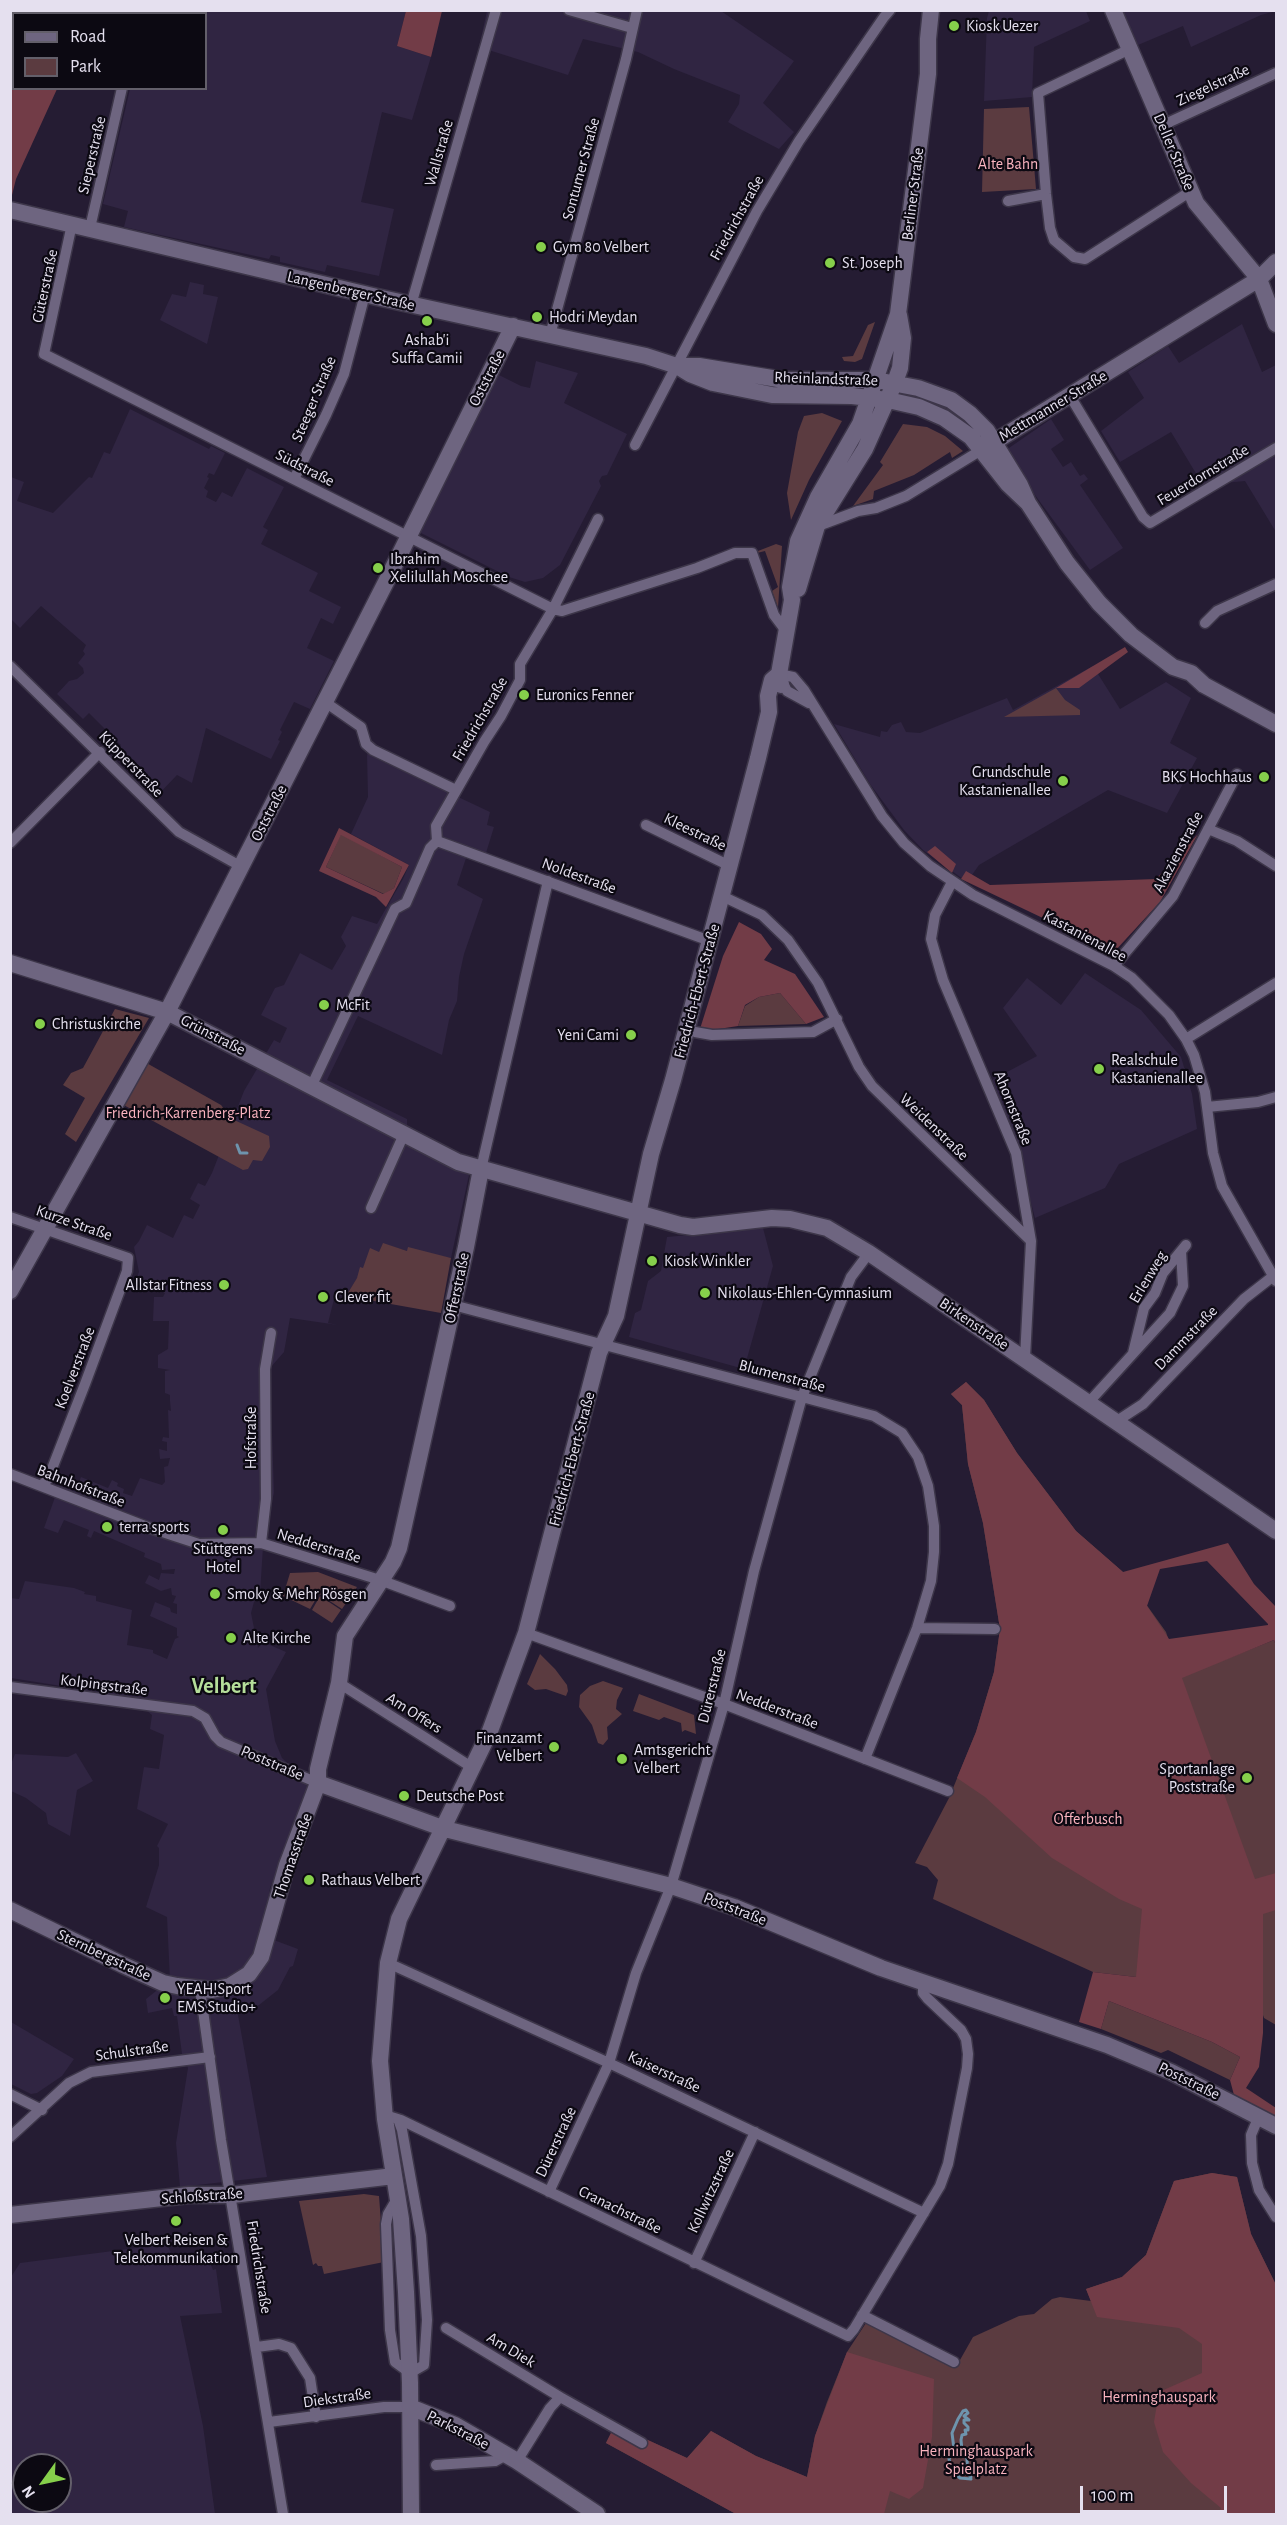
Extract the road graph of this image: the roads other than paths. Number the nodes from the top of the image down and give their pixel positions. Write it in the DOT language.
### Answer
graph roads {
  1 [pos="496,10"];
  2 [pos="569,10"];
  3 [pos="637,10"];
  4 [pos="931,10"];
  5 [pos="942,10"];
  6 [pos="1113,10"];
  7 [pos="887,13"];
  8 [pos="632,28"];
  9 [pos="1130,49"];
  10 [pos="1276,73"];
  11 [pos="928,74"];
  12 [pos="122,90"];
  13 [pos="1163,125"];
  14 [pos="1191,191"];
  15 [pos="1046,194"];
  16 [pos="1008,201"];
  17 [pos="10,210"];
  18 [pos="72,224"];
  19 [pos="90,228"];
  20 [pos="1276,262"];
  21 [pos="1259,279"];
  22 [pos="365,294"];
  23 [pos="411,305"];
  24 [pos="898,314"];
  25 [pos="1276,324"];
  26 [pos="513,326"];
  27 [pos="550,335"];
  28 [pos="44,354"];
  29 [pos="683,370"];
  30 [pos="876,380"];
  31 [pos="895,382"];
  32 [pos="1070,396"];
  33 [pos="871,397"];
  34 [pos="888,400"];
  35 [pos="635,445"];
  36 [pos="988,445"];
  37 [pos="1276,448"];
  38 [pos="294,479"];
  39 [pos="598,519"];
  40 [pos="817,526"];
  41 [pos="408,537"];
  42 [pos="1276,584"];
  43 [pos="792,600"];
  44 [pos="553,609"];
  45 [pos="1205,622"];
  46 [pos="786,631"];
  47 [pos="10,666"];
  48 [pos="779,674"];
  49 [pos="783,693"];
  50 [pos="325,702"];
  51 [pos="814,707"];
  52 [pos="769,712"];
  53 [pos="1276,724"];
  54 [pos="100,752"];
  55 [pos="1236,774"];
  56 [pos="455,794"];
  57 [pos="646,825"];
  58 [pos="1208,829"];
  59 [pos="437,841"];
  60 [pos="10,843"];
  61 [pos="730,866"];
  62 [pos="1276,866"];
  63 [pos="242,867"];
  64 [pos="548,881"];
  65 [pos="952,882"];
  66 [pos="722,896"];
  67 [pos="710,941"];
  68 [pos="10,963"];
  69 [pos="1114,966"];
  70 [pos="1276,983"];
  71 [pos="167,1012"];
  72 [pos="837,1019"];
  73 [pos="695,1032"];
  74 [pos="1186,1039"];
  75 [pos="311,1087"];
  76 [pos="1276,1097"];
  77 [pos="1207,1107"];
  78 [pos="404,1134"];
  79 [pos="481,1168"];
  80 [pos="371,1208"];
  81 [pos="638,1213"];
  82 [pos="10,1216"];
  83 [pos="46,1229"];
  84 [pos="1031,1241"];
  85 [pos="869,1253"];
  86 [pos="128,1258"];
  87 [pos="1275,1277"];
  88 [pos="10,1291"];
  89 [pos="453,1305"];
  90 [pos="271,1333"];
  91 [pos="603,1345"];
  92 [pos="1133,1354"];
  93 [pos="1025,1358"];
  94 [pos="802,1397"];
  95 [pos="1089,1402"];
  96 [pos="1117,1421"];
  97 [pos="10,1474"];
  98 [pos="43,1484"];
  99 [pos="1276,1531"];
  100 [pos="261,1543"];
  101 [pos="210,1544"];
  102 [pos="380,1580"];
  103 [pos="450,1606"];
  104 [pos="917,1628"];
  105 [pos="995,1629"];
  106 [pos="526,1633"];
  107 [pos="339,1683"];
  108 [pos="10,1687"];
  109 [pos="724,1704"];
  110 [pos="193,1711"];
  111 [pos="865,1759"];
  112 [pos="473,1768"];
  113 [pos="318,1783"];
  114 [pos="948,1791"];
  115 [pos="445,1829"];
  116 [pos="671,1886"];
  117 [pos="10,1910"];
  118 [pos="388,1963"];
  119 [pos="923,1984"];
  120 [pos="200,1989"];
  121 [pos="210,2057"];
  122 [pos="609,2063"];
  123 [pos="10,2094"];
  124 [pos="42,2110"];
  125 [pos="1259,2116"];
  126 [pos="391,2117"];
  127 [pos="1276,2126"];
  128 [pos="755,2132"];
  129 [pos="10,2137"];
  130 [pos="394,2176"];
  131 [pos="549,2192"];
  132 [pos="232,2195"];
  133 [pos="398,2197"];
  134 [pos="924,2212"];
  135 [pos="10,2215"];
  136 [pos="1276,2217"];
  137 [pos="401,2219"];
  138 [pos="421,2236"];
  139 [pos="694,2263"];
  140 [pos="862,2315"];
  141 [pos="446,2328"];
  142 [pos="257,2347"];
  143 [pos="954,2362"];
  144 [pos="410,2373"];
  145 [pos="560,2397"];
  146 [pos="410,2407"];
  147 [pos="316,2417"];
  148 [pos="269,2422"];
  149 [pos="642,2443"];
  150 [pos="512,2458"];
  151 [pos="436,2464"];
  152 [pos="283,2514"];
  153 [pos="411,2514"];
  154 [pos="597,2514"];
  1 -- 23 [label="street, Wallstraße"];
  2 -- 8 [label="street"];
  3 -- 8 [label="street, Sontumer Straße"];
  4 -- 11 [label="main road, Berliner Straße"];
  5 -- 11 [label="main road, Berliner Straße"];
  6 -- 9 [label="main road, Deller Straße"];
  7 -- 29 [label="street, Friedrichstraße"];
  8 -- 27 [label="street, Sontumer Straße"];
  9 -- 13 [label="main road, Deller Straße"];
  9 -- 15 [label="street"];
  10 -- 13 [label="street, Ziegelstraße"];
  11 -- 24 [label="main road, Berliner Straße"];
  12 -- 19 [label="street, Sieperstraße"];
  13 -- 14 [label="main road, Deller Straße"];
  14 -- 15 [label="street"];
  14 -- 21 [label="main road, Deller Straße"];
  15 -- 16 [label="street"];
  17 -- 18 [label="main road, Langenberger Straße"];
  18 -- 19 [label="main road, Langenberger Straße"];
  18 -- 28 [label="street, Güterstraße"];
  19 -- 22 [label="main road, Langenberger Straße"];
  20 -- 21 [label="main road, Mettmanner Straße"];
  21 -- 25 [label="main road, Deller Straße"];
  21 -- 32 [label="main road, Mettmanner Straße"];
  22 -- 23 [label="main road, Langenberger Straße"];
  22 -- 38 [label="street, Steeger Straße"];
  23 -- 26 [label="main road, Langenberger Straße"];
  24 -- 30 [label="main road, Berliner Straße"];
  24 -- 31 [label="main road, Berliner Straße"];
  26 -- 27 [label="main road, Langenberger Straße"];
  26 -- 41 [label="main road, Oststraße"];
  27 -- 29 [label="main road, Langenberger Straße"];
  28 -- 38 [label="street, Südstraße"];
  29 -- 30 [label="main road, Rheinlandstraße"];
  29 -- 33 [label="main road, Rheinlandstraße"];
  29 -- 35 [label="street, Friedrichstraße"];
  30 -- 31 [label="main road, Rheinlandstraße"];
  30 -- 33 [label="main road, Berliner Straße"];
  31 -- 34 [label="main road, Berliner Straße"];
  31 -- 36 [label="main road, Rheinlandstraße"];
  32 -- 36 [label="main road, Mettmanner Straße"];
  32 -- 37 [label="street, Feuerdornstraße"];
  33 -- 34 [label="main road, Rheinlandstraße"];
  33 -- 43 [label="main road, Friedrich-Ebert-Straße"];
  34 -- 36 [label="main road, Rheinlandstraße"];
  34 -- 40 [label="main road, Friedrich-Ebert-Straße"];
  36 -- 40 [label="street, Mettmanner Straße"];
  36 -- 53 [label="main road, Rheinlandstraße"];
  38 -- 41 [label="street, Südstraße"];
  39 -- 44 [label="street, Friedrichstraße"];
  40 -- 43 [label="main road, Friedrich-Ebert-Straße"];
  41 -- 44 [label="street, Südstraße"];
  41 -- 50 [label="main road, Oststraße"];
  42 -- 45 [label="street"];
  43 -- 46 [label="main road, Friedrich-Ebert-Straße"];
  44 -- 46 [label="street"];
  44 -- 56 [label="street, Friedrichstraße"];
  46 -- 48 [label="main road, Friedrich-Ebert-Straße"];
  47 -- 54 [label="street, Küpperstraße"];
  48 -- 49 [label="main road, Friedrich-Ebert-Straße"];
  48 -- 51 [label="street, Kastanienallee"];
  48 -- 52 [label="main road, Friedrich-Ebert-Straße"];
  49 -- 51 [label="street, Kastanienallee"];
  49 -- 52 [label="main road, Friedrich-Ebert-Straße"];
  50 -- 56 [label="street"];
  50 -- 63 [label="main road, Oststraße"];
  51 -- 65 [label="street, Kastanienallee"];
  52 -- 61 [label="main road, Friedrich-Ebert-Straße"];
  54 -- 60 [label="street"];
  54 -- 63 [label="street, Küpperstraße"];
  55 -- 58 [label="street, Akazienstraße"];
  56 -- 59 [label="street, Friedrichstraße"];
  57 -- 61 [label="street, Kleestraße"];
  58 -- 62 [label="street"];
  58 -- 69 [label="street, Akazienstraße"];
  59 -- 64 [label="street, Noldestraße"];
  59 -- 75 [label="street, Friedrichstraße"];
  61 -- 66 [label="main road, Friedrich-Ebert-Straße"];
  63 -- 71 [label="main road, Oststraße"];
  64 -- 67 [label="street, Noldestraße"];
  64 -- 79 [label="street, Offerstraße"];
  65 -- 69 [label="street, Kastanienallee"];
  65 -- 84 [label="street, Ahornstraße"];
  66 -- 67 [label="main road, Friedrich-Ebert-Straße"];
  66 -- 72 [label="street, Weidenstraße"];
  67 -- 81 [label="main road, Friedrich-Ebert-Straße"];
  68 -- 71 [label="main road, Grünstraße"];
  69 -- 74 [label="street, Kastanienallee"];
  70 -- 74 [label="street"];
  71 -- 75 [label="main road, Grünstraße"];
  71 -- 83 [label="main road, Oststraße"];
  72 -- 73 [label="street"];
  72 -- 84 [label="street, Weidenstraße"];
  74 -- 77 [label="street, Kastanienallee"];
  75 -- 78 [label="main road, Grünstraße"];
  76 -- 77 [label="street"];
  77 -- 87 [label="street, Kastanienallee"];
  78 -- 79 [label="main road, Grünstraße"];
  78 -- 80 [label="street"];
  79 -- 81 [label="main road, Grünstraße"];
  79 -- 89 [label="main road, Offerstraße"];
  81 -- 85 [label="main road, Birkenstraße"];
  81 -- 91 [label="main road, Friedrich-Ebert-Straße"];
  82 -- 83 [label="street, Kurze Straße"];
  83 -- 86 [label="street, Kurze Straße"];
  83 -- 88 [label="main road, Oststraße"];
  84 -- 93 [label="street, Ahornstraße"];
  85 -- 93 [label="main road, Birkenstraße"];
  85 -- 94 [label="street, Dürerstraße"];
  86 -- 98 [label="street, Koelverstraße"];
  87 -- 96 [label="street, Dammstraße"];
  89 -- 91 [label="street, Blumenstraße"];
  89 -- 102 [label="main road, Offerstraße"];
  90 -- 100 [label="street, Hofstraße"];
  91 -- 94 [label="street, Blumenstraße"];
  91 -- 106 [label="main road, Friedrich-Ebert-Straße"];
  92 -- 92 [label="street, Erlenweg"];
  92 -- 95 [label="street, Erlenweg"];
  93 -- 95 [label="main road, Birkenstraße"];
  94 -- 104 [label="street, Blumenstraße"];
  94 -- 109 [label="street, Dürerstraße"];
  95 -- 96 [label="main road, Birkenstraße"];
  96 -- 99 [label="main road, Birkenstraße"];
  97 -- 98 [label="street, Bahnhofstraße"];
  98 -- 101 [label="street, Bahnhofstraße"];
  100 -- 101 [label="street, Nedderstraße"];
  100 -- 102 [label="street, Nedderstraße"];
  102 -- 103 [label="street, Nedderstraße"];
  102 -- 107 [label="main road, Offerstraße"];
  104 -- 105 [label="street"];
  104 -- 111 [label="street, Blumenstraße"];
  106 -- 109 [label="street, Nedderstraße"];
  106 -- 112 [label="main road, Friedrich-Ebert-Straße"];
  107 -- 112 [label="street, Am Offers"];
  107 -- 113 [label="main road, Thomasstraße"];
  108 -- 110 [label="street, Kolpingstraße"];
  109 -- 111 [label="street, Nedderstraße"];
  109 -- 116 [label="street, Dürerstraße"];
  110 -- 113 [label="street, Poststraße"];
  111 -- 114 [label="street, Nedderstraße"];
  112 -- 115 [label="main road, Friedrich-Ebert-Straße"];
  113 -- 115 [label="main road, Poststraße"];
  113 -- 120 [label="main road, Thomasstraße"];
  115 -- 116 [label="main road, Poststraße"];
  115 -- 118 [label="main road, Friedrich-Ebert-Straße"];
  116 -- 119 [label="main road, Poststraße"];
  116 -- 122 [label="street, Dürerstraße"];
  117 -- 120 [label="main road, Sternbergstraße"];
  118 -- 122 [label="street, Kaiserstraße"];
  118 -- 126 [label="main road, Friedrich-Ebert-Straße"];
  119 -- 125 [label="main road, Poststraße"];
  119 -- 134 [label="street"];
  120 -- 121 [label="street, Friedrichstraße"];
  121 -- 124 [label="street, Schulstraße"];
  121 -- 132 [label="street, Friedrichstraße"];
  122 -- 128 [label="street, Kaiserstraße"];
  122 -- 131 [label="street, Dürerstraße"];
  123 -- 124 [label="street"];
  124 -- 129 [label="street, Schulstraße"];
  125 -- 127 [label="main road, Poststraße"];
  125 -- 136 [label="street"];
  126 -- 130 [label="main road, Friedrich-Ebert-Straße"];
  126 -- 131 [label="street, Cranachstraße"];
  126 -- 138 [label="street, Friedrich-Ebert-Straße"];
  128 -- 134 [label="street, Kaiserstraße"];
  128 -- 139 [label="street, Kollwitzstraße"];
  130 -- 132 [label="main road, Schloßstraße"];
  130 -- 133 [label="main road, Friedrich-Ebert-Straße"];
  131 -- 139 [label="street, Cranachstraße"];
  132 -- 135 [label="main road, Schloßstraße"];
  132 -- 142 [label="street, Friedrichstraße"];
  133 -- 137 [label="main road, Friedrich-Ebert-Straße"];
  133 -- 144 [label="street"];
  134 -- 140 [label="street"];
  137 -- 138 [label="street"];
  137 -- 144 [label="main road, Friedrich-Ebert-Straße"];
  138 -- 144 [label="street, Friedrich-Ebert-Straße"];
  139 -- 140 [label="street, Cranachstraße"];
  140 -- 143 [label="street"];
  141 -- 145 [label="street, Am Diek"];
  142 -- 147 [label="street"];
  142 -- 148 [label="street, Friedrichstraße"];
  144 -- 146 [label="main road, Friedrich-Ebert-Straße"];
  145 -- 149 [label="street, Am Diek"];
  145 -- 150 [label="street"];
  146 -- 147 [label="street, Diekstraße"];
  146 -- 150 [label="main road, Parkstraße"];
  146 -- 153 [label="main road, Friedrich-Ebert-Straße"];
  147 -- 148 [label="street, Diekstraße"];
  148 -- 152 [label="street, Friedrichstraße"];
  150 -- 151 [label="street, Parkstraße"];
  150 -- 154 [label="main road, Parkstraße"];
}
